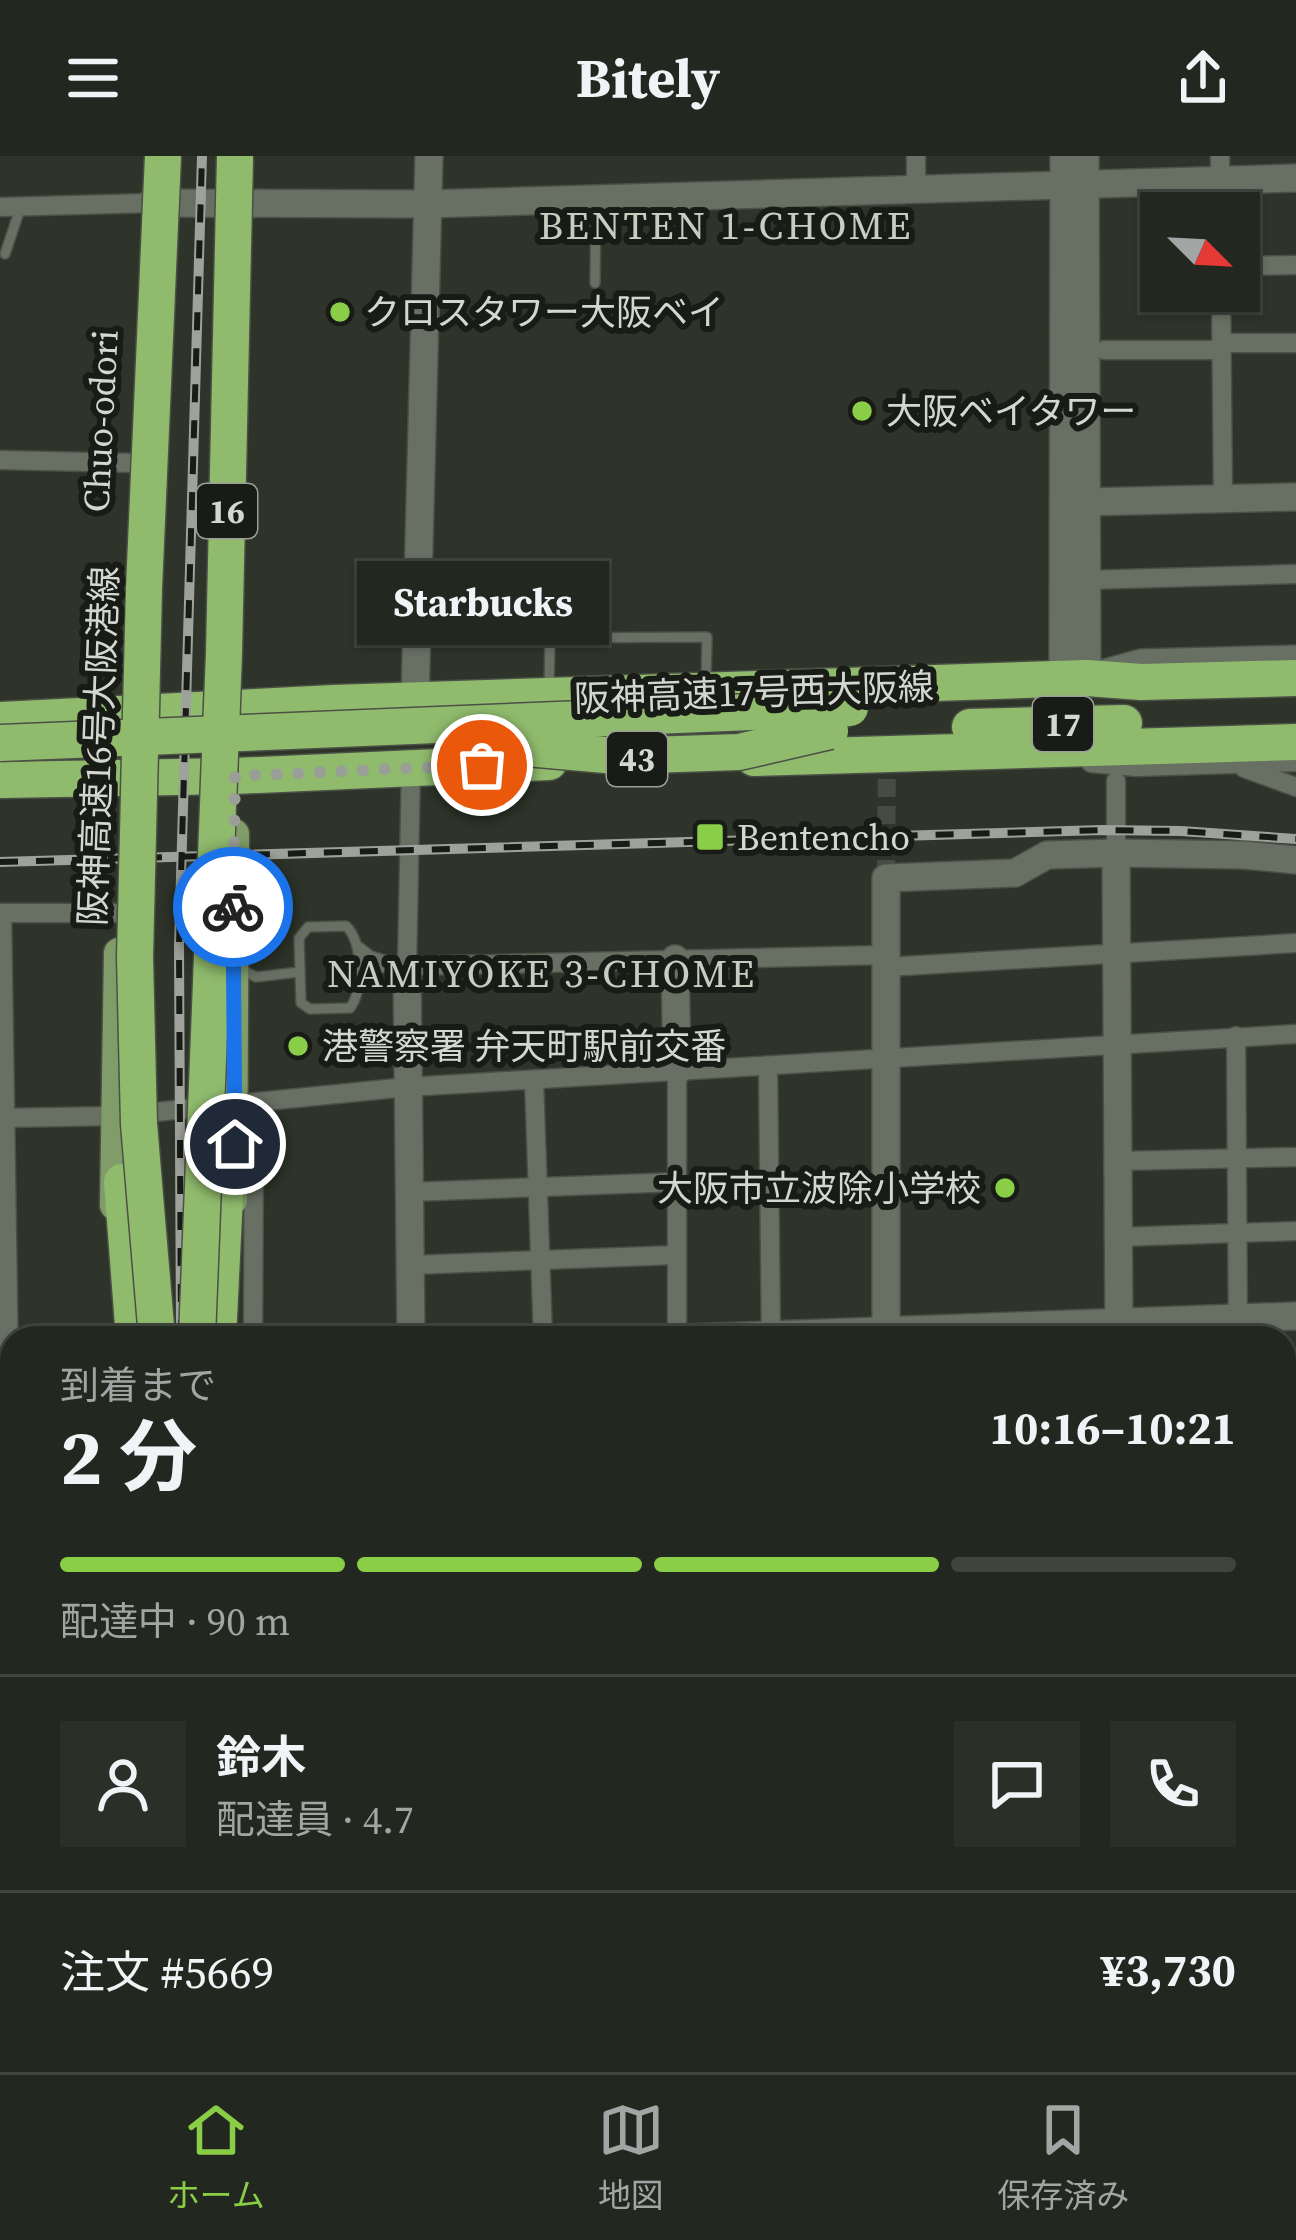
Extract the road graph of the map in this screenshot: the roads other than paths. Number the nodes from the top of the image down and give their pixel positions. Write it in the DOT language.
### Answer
graph roads {
  1 [pos="154,156"];
  2 [pos="163,156"];
  3 [pos="238,156"];
  4 [pos="429,156"];
  5 [pos="916,156"];
  6 [pos="1220,168"];
  7 [pos="1074,170"];
  8 [pos="1296,178"];
  9 [pos="916,187"];
  10 [pos="596,198"];
  11 [pos="151,203"];
  12 [pos="428,204"];
  13 [pos="21,206"];
  14 [pos="241,206"];
  15 [pos="0,207"];
  16 [pos="5,254"];
  17 [pos="1296,265"];
  18 [pos="1260,266"];
  19 [pos="595,283"];
  20 [pos="1221,312"];
  21 [pos="1296,343"];
  22 [pos="1221,347"];
  23 [pos="1104,350"];
  24 [pos="0,460"];
  25 [pos="136,464"];
  26 [pos="1223,497"];
  27 [pos="1296,497"];
  28 [pos="1086,502"];
  29 [pos="1296,574"];
  30 [pos="1086,580"];
  31 [pos="1296,659"];
  32 [pos="1075,678"];
  33 [pos="1296,678"];
  34 [pos="706,691"];
  35 [pos="549,696"];
  36 [pos="1296,697"];
  37 [pos="415,700"];
  38 [pos="334,703"];
  39 [pos="236,706"];
  40 [pos="126,713"];
  41 [pos="1296,717"];
  42 [pos="43,718"];
  43 [pos="0,720"];
  44 [pos="1296,742"];
  45 [pos="0,743"];
  46 [pos="1039,751"];
  47 [pos="794,756"];
  48 [pos="1296,762"];
  49 [pos="1234,765"];
  50 [pos="0,766"];
  51 [pos="411,766"];
  52 [pos="235,776"];
  53 [pos="0,780"];
  54 [pos="43,780"];
  55 [pos="1116,781"];
  56 [pos="1296,787"];
  57 [pos="131,796"];
  58 [pos="1116,854"];
  59 [pos="1296,860"];
  60 [pos="217,866"];
  61 [pos="1,913"];
  62 [pos="119,913"];
  63 [pos="1296,943"];
  64 [pos="357,945"];
  65 [pos="1117,954"];
  66 [pos="231,957"];
  67 [pos="675,959"];
  68 [pos="885,961"];
  69 [pos="398,964"];
  70 [pos="300,972"];
  71 [pos="358,982"];
  72 [pos="1296,1034"];
  73 [pos="1236,1036"];
  74 [pos="1118,1046"];
  75 [pos="886,1060"];
  76 [pos="768,1066"];
  77 [pos="677,1071"];
  78 [pos="534,1080"];
  79 [pos="407,1087"];
  80 [pos="236,1105"];
  81 [pos="115,1116"];
  82 [pos="3,1118"];
  83 [pos="1296,1157"];
  84 [pos="1237,1159"];
  85 [pos="1119,1161"];
  86 [pos="678,1182"];
  87 [pos="539,1186"];
  88 [pos="409,1192"];
  89 [pos="1296,1231"];
  90 [pos="1238,1233"];
  91 [pos="1119,1237"];
  92 [pos="676,1255"];
  93 [pos="539,1261"];
  94 [pos="411,1265"];
  95 [pos="1296,1316"];
  96 [pos="10,1326"];
  97 [pos="116,1326"];
  98 [pos="133,1326"];
  99 [pos="156,1326"];
  100 [pos="198,1326"];
  101 [pos="222,1326"];
  102 [pos="223,1326"];
  103 [pos="253,1326"];
  104 [pos="411,1326"];
  105 [pos="542,1326"];
  106 [pos="677,1326"];
  107 [pos="770,1326"];
  108 [pos="886,1326"];
  109 [pos="1119,1326"];
  110 [pos="1238,1326"];
  111 [pos="1248,1326"];
  1 -- 11 [label="main road, Chuo-odori"];
  2 -- 57 [label="highway, 阪神高速16号大阪港線 / 16, bridge"];
  3 -- 14 [label="main road"];
  3 -- 60 [label="highway, 16, bridge"];
  4 -- 12 [label="street"];
  5 -- 9 [label="street"];
  6 -- 7 [label="street"];
  6 -- 8 [label="street"];
  7 -- 9 [label="street"];
  7 -- 28 [label="street"];
  7 -- 32 [label="street"];
  9 -- 10 [label="street"];
  10 -- 12 [label="street"];
  10 -- 19 [label="lane"];
  11 -- 13 [label="street"];
  11 -- 14 [label="street"];
  11 -- 25 [label="main road, Chuo-odori"];
  12 -- 14 [label="street"];
  12 -- 37 [label="street"];
  13 -- 15 [label="street"];
  13 -- 16 [label="lane"];
  14 -- 39 [label="main road"];
  17 -- 18 [label="street"];
  20 -- 22 [label="street"];
  21 -- 22 [label="street"];
  22 -- 23 [label="street"];
  22 -- 26 [label="street"];
  24 -- 25 [label="street"];
  25 -- 40 [label="main road, Chuo-odori"];
  26 -- 27 [label="street"];
  26 -- 28 [label="street"];
  28 -- 30 [label="street"];
  29 -- 30 [label="street"];
  30 -- 32 [label="street"];
  31 -- 32 [label="street"];
  32 -- 33 [label="highway, 43"];
  32 -- 34 [label="highway, 43"];
  34 -- 35 [label="highway, 43"];
  34 -- 35 [label="lane"];
  35 -- 37 [label="highway, 43"];
  36 -- 45 [label="highway, 阪神高速17号西大阪線 / 17, bridge"];
  37 -- 38 [label="highway, 43"];
  38 -- 39 [label="highway, 43"];
  38 -- 47 [label="highway"];
  39 -- 40 [label="highway, 43"];
  39 -- 52 [label="main road"];
  40 -- 42 [label="highway, 43"];
  40 -- 57 [label="main road, Chuo-odori"];
  41 -- 50 [label="highway, 阪神高速17号西大阪線 / 17, bridge"];
  42 -- 43 [label="highway, 43"];
  42 -- 54 [label="highway"];
  44 -- 46 [label="highway, 43"];
  46 -- 47 [label="highway, 43"];
  46 -- 49 [label="street"];
  47 -- 51 [label="highway, 43"];
  48 -- 49 [label="street"];
  49 -- 56 [label="street"];
  51 -- 52 [label="highway, 43"];
  51 -- 69 [label="street"];
  52 -- 57 [label="highway, 43"];
  52 -- 66 [label="main road"];
  53 -- 54 [label="highway, 43"];
  54 -- 57 [label="highway, 43"];
  55 -- 58 [label="street"];
  57 -- 62 [label="main road, Chuo-odori"];
  57 -- 98 [label="highway, bridge"];
  57 -- 99 [label="highway, 阪神高速16号大阪港線 / 16, bridge"];
  58 -- 59 [label="street"];
  58 -- 65 [label="street"];
  58 -- 68 [label="street"];
  60 -- 100 [label="highway, 16, bridge"];
  60 -- 101 [label="highway, bridge"];
  61 -- 62 [label="street"];
  61 -- 82 [label="street"];
  62 -- 81 [label="main road, Chuo-odori"];
  63 -- 65 [label="street"];
  64 -- 69 [label="lane"];
  64 -- 70 [label="lane"];
  64 -- 71 [label="lane"];
  65 -- 68 [label="street"];
  65 -- 74 [label="street"];
  66 -- 70 [label="lane"];
  66 -- 80 [label="main road"];
  67 -- 68 [label="street"];
  67 -- 69 [label="street"];
  67 -- 77 [label="street"];
  68 -- 75 [label="street"];
  69 -- 71 [label="lane"];
  69 -- 79 [label="street"];
  70 -- 71 [label="lane"];
  72 -- 73 [label="street"];
  73 -- 74 [label="street"];
  73 -- 84 [label="street"];
  74 -- 75 [label="street"];
  74 -- 85 [label="street"];
  75 -- 76 [label="street"];
  75 -- 108 [label="street"];
  76 -- 77 [label="street"];
  76 -- 107 [label="street"];
  77 -- 78 [label="street"];
  77 -- 86 [label="street"];
  78 -- 79 [label="street"];
  78 -- 87 [label="street"];
  79 -- 80 [label="street"];
  79 -- 88 [label="street"];
  80 -- 81 [label="street"];
  80 -- 102 [label="main road"];
  80 -- 103 [label="street"];
  81 -- 82 [label="street"];
  81 -- 97 [label="main road, Chuo-odori"];
  82 -- 96 [label="street"];
  83 -- 84 [label="street"];
  84 -- 85 [label="street"];
  84 -- 90 [label="street"];
  85 -- 91 [label="street"];
  86 -- 87 [label="street"];
  86 -- 92 [label="street"];
  87 -- 88 [label="street"];
  87 -- 93 [label="street"];
  88 -- 94 [label="street"];
  89 -- 90 [label="street"];
  90 -- 91 [label="street"];
  90 -- 110 [label="street"];
  91 -- 109 [label="street"];
  92 -- 93 [label="street"];
  92 -- 106 [label="street"];
  93 -- 94 [label="street"];
  93 -- 105 [label="street"];
  94 -- 104 [label="street"];
  95 -- 111 [label="street"];
}
